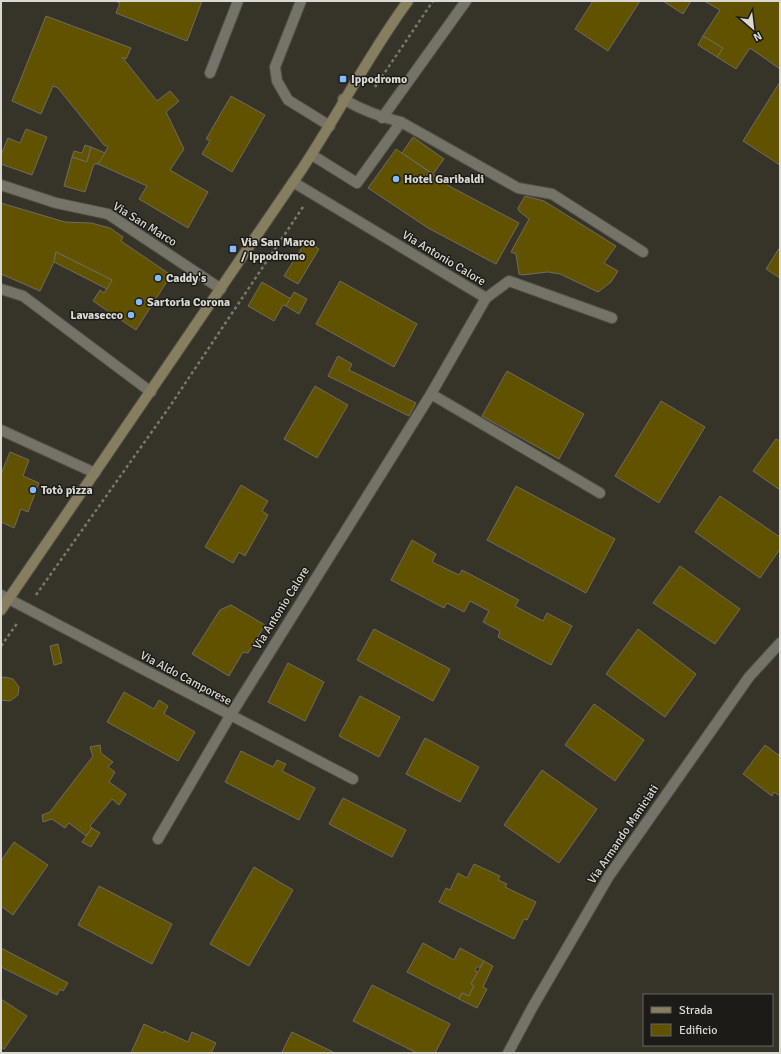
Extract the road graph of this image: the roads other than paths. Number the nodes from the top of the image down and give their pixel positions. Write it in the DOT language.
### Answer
graph roads {
  1 [pos="238,1"];
  2 [pos="301,1"];
  3 [pos="466,1"];
  4 [pos="407,2"];
  5 [pos="210,73"];
  6 [pos="343,100"];
  7 [pos="382,118"];
  8 [pos="401,122"];
  9 [pos="330,126"];
  10 [pos="312,154"];
  11 [pos="293,182"];
  12 [pos="1,185"];
  13 [pos="643,252"];
  14 [pos="1,289"];
  15 [pos="221,289"];
  16 [pos="486,298"];
  17 [pos="612,318"];
  18 [pos="151,392"];
  19 [pos="431,394"];
  20 [pos="1,430"];
  21 [pos="95,473"];
  22 [pos="600,493"];
  23 [pos="5,597"];
  24 [pos="1,610"];
  25 [pos="780,643"];
  26 [pos="230,716"];
  27 [pos="353,779"];
  28 [pos="158,839"];
  29 [pos="508,1053"];
  1 -- 5 [label="street"];
  2 -- 9 [label="street"];
  3 -- 7 [label="street"];
  4 -- 6 [label="main road"];
  6 -- 7 [label="street"];
  6 -- 9 [label="main road"];
  7 -- 8 [label="street"];
  8 -- 10 [label="street"];
  8 -- 13 [label="street"];
  9 -- 10 [label="main road"];
  10 -- 11 [label="main road"];
  11 -- 15 [label="main road"];
  11 -- 16 [label="street, Via Antonio Calore"];
  12 -- 15 [label="street, Via San Marco"];
  14 -- 18 [label="street"];
  15 -- 18 [label="main road"];
  16 -- 17 [label="street"];
  16 -- 19 [label="street, Via Antonio Calore"];
  18 -- 21 [label="main road"];
  19 -- 22 [label="street"];
  19 -- 26 [label="street, Via Antonio Calore"];
  20 -- 21 [label="street"];
  21 -- 23 [label="main road"];
  23 -- 24 [label="main road"];
  23 -- 26 [label="street, Via Aldo Camporese"];
  25 -- 29 [label="street, Via Armando Maniciati"];
  26 -- 27 [label="street, Via Aldo Camporese"];
  26 -- 28 [label="street, Via Antonio Calore"];
}
